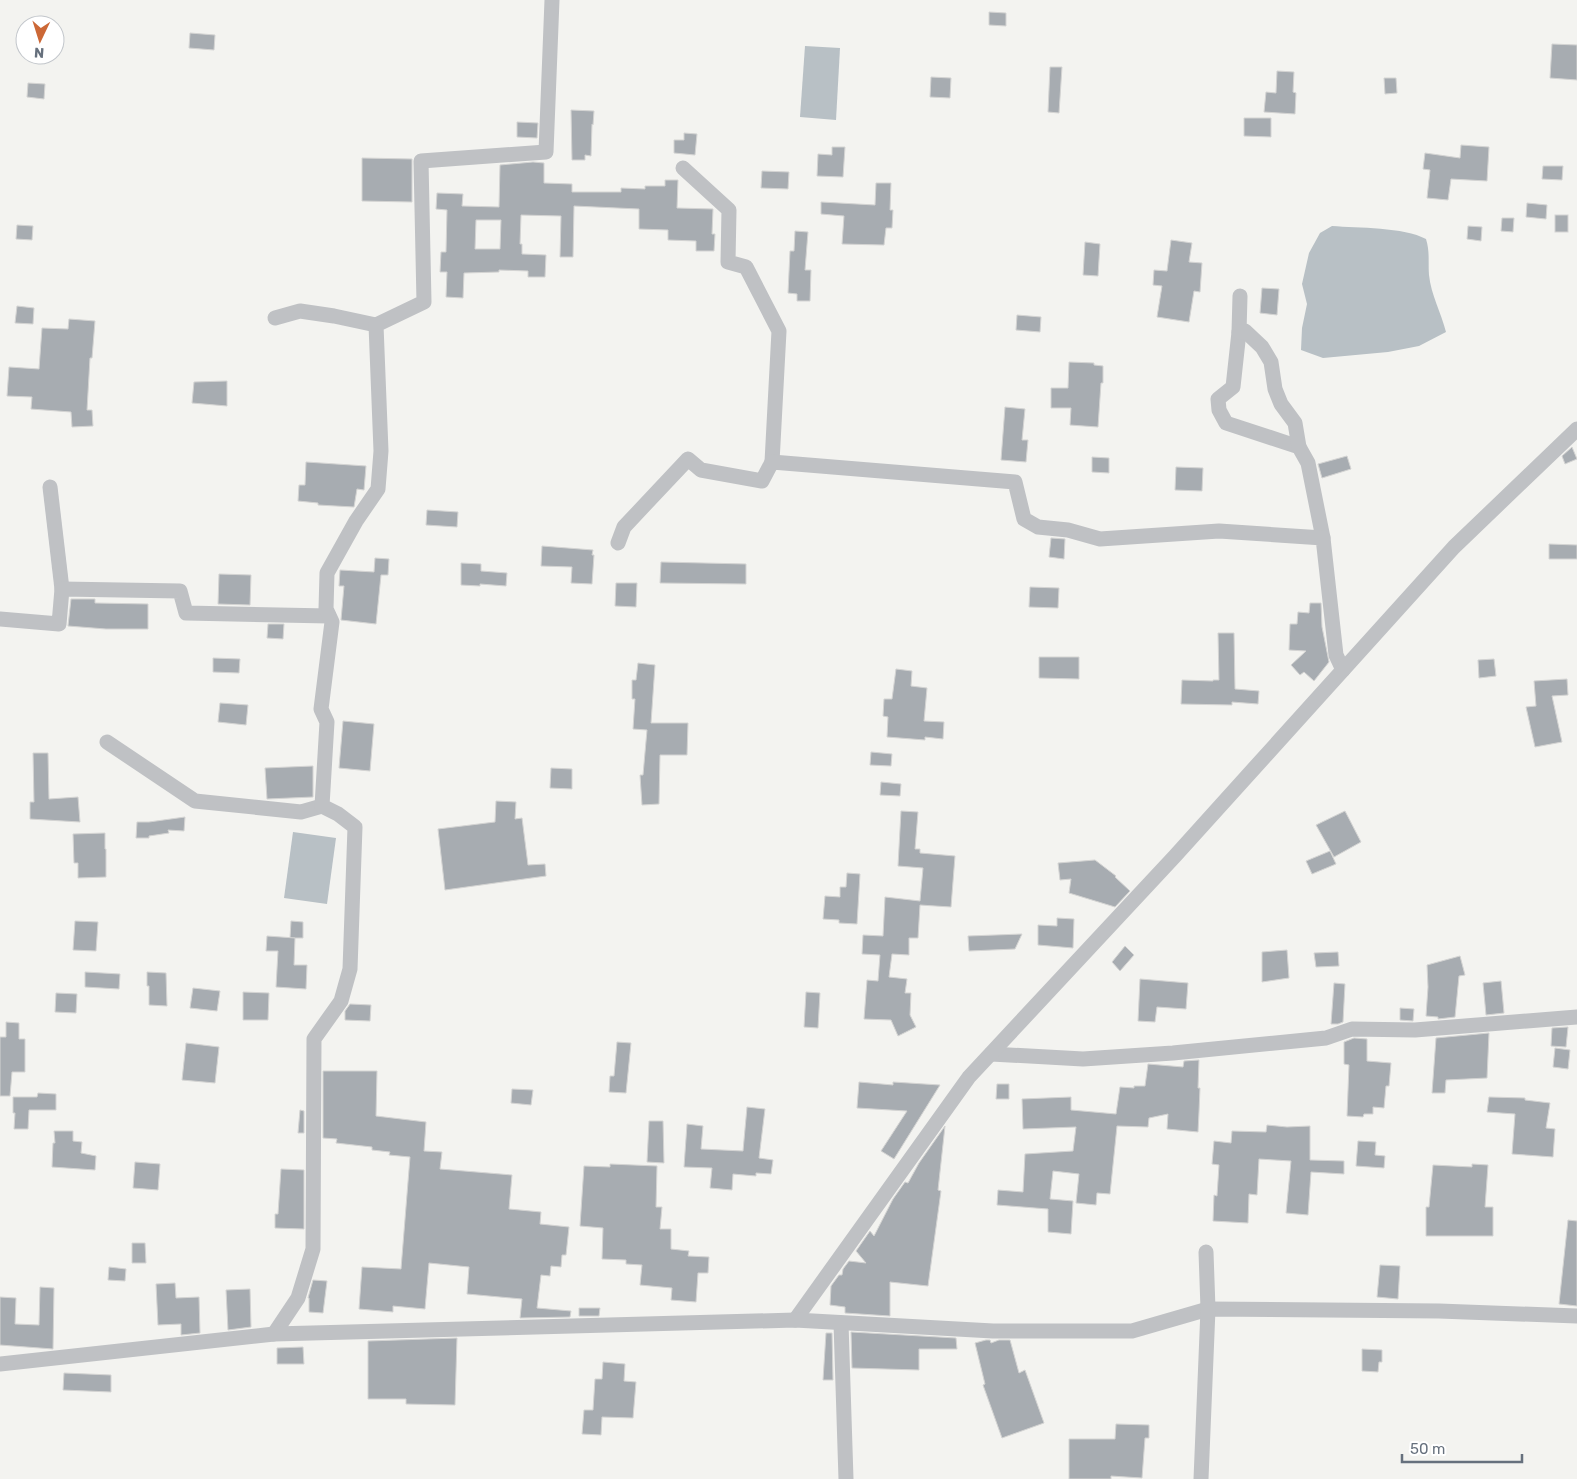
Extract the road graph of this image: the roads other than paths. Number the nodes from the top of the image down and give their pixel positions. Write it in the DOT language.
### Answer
graph roads {
  1 [pos="552,0"];
  2 [pos="683,168"];
  3 [pos="1240,296"];
  4 [pos="275,318"];
  5 [pos="376,325"];
  6 [pos="1239,332"];
  7 [pos="1577,429"];
  8 [pos="1299,447"];
  9 [pos="772,462"];
  10 [pos="50,487"];
  11 [pos="1323,538"];
  12 [pos="618,543"];
  13 [pos="62,589"];
  14 [pos="329,616"];
  15 [pos="0,619"];
  16 [pos="1343,670"];
  17 [pos="107,742"];
  18 [pos="322,806"];
  19 [pos="1577,1017"];
  20 [pos="991,1054"];
  21 [pos="1206,1252"];
  22 [pos="1208,1310"];
  23 [pos="1577,1316"];
  24 [pos="796,1320"];
  25 [pos="840,1323"];
  26 [pos="274,1334"];
  27 [pos="0,1364"];
  28 [pos="846,1479"];
  29 [pos="1201,1479"];
  1 -- 5 [label="street"];
  2 -- 9 [label="street"];
  3 -- 6 [label="street"];
  4 -- 5 [label="street"];
  5 -- 14 [label="street"];
  6 -- 8 [label="street"];
  6 -- 8 [label="street"];
  7 -- 16 [label="street"];
  8 -- 11 [label="street"];
  9 -- 11 [label="street"];
  9 -- 12 [label="street"];
  10 -- 13 [label="street"];
  11 -- 16 [label="street"];
  13 -- 14 [label="street"];
  13 -- 15 [label="street"];
  14 -- 18 [label="street"];
  16 -- 20 [label="street"];
  17 -- 18 [label="street"];
  18 -- 26 [label="street"];
  19 -- 20 [label="street"];
  20 -- 24 [label="street"];
  21 -- 22 [label="street"];
  22 -- 23 [label="street"];
  22 -- 25 [label="street"];
  22 -- 29 [label="street"];
  24 -- 25 [label="street"];
  24 -- 26 [label="street"];
  25 -- 28 [label="street"];
  26 -- 27 [label="street"];
}
